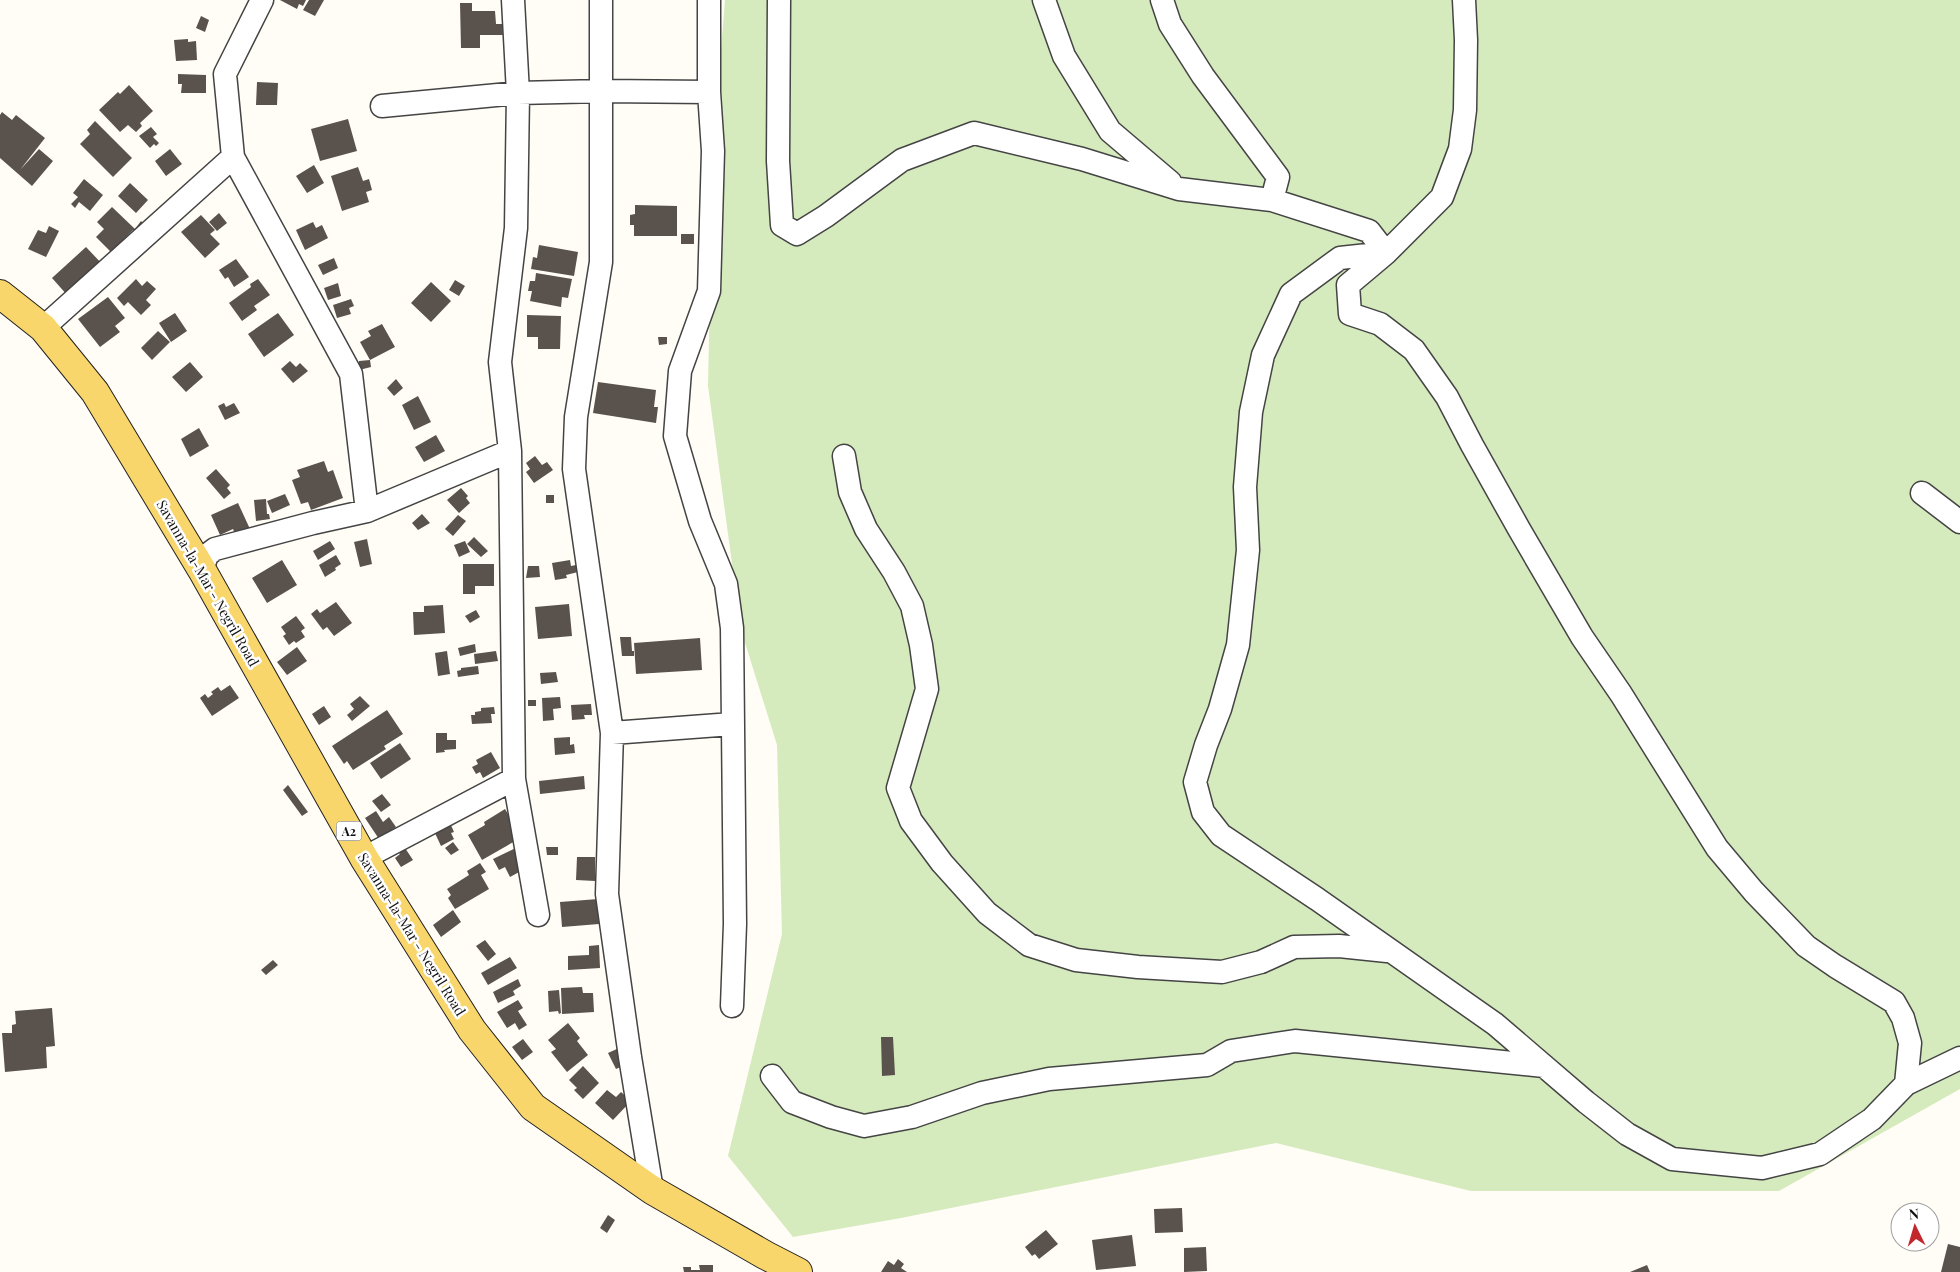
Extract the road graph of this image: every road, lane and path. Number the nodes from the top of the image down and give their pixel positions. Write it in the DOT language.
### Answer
graph roads {
  1 [pos="262,0"];
  2 [pos="513,0"];
  3 [pos="601,0"];
  4 [pos="709,0"];
  5 [pos="779,0"];
  6 [pos="1044,0"];
  7 [pos="1162,0"];
  8 [pos="1464,0"];
  9 [pos="602,91"];
  10 [pos="708,92"];
  11 [pos="518,93"];
  12 [pos="382,106"];
  13 [pos="233,158"];
  14 [pos="1179,189"];
  15 [pos="1272,200"];
  16 [pos="1386,253"];
  17 [pos="0,294"];
  18 [pos="43,328"];
  19 [pos="510,451"];
  20 [pos="844,456"];
  21 [pos="1922,493"];
  22 [pos="367,511"];
  23 [pos="1960,522"];
  24 [pos="202,570"];
  25 [pos="732,724"];
  26 [pos="612,733"];
  27 [pos="514,779"];
  28 [pos="364,858"];
  29 [pos="538,915"];
  30 [pos="1390,952"];
  31 [pos="732,1006"];
  32 [pos="1960,1058"];
  33 [pos="1544,1066"];
  34 [pos="772,1076"];
  35 [pos="1906,1084"];
  36 [pos="652,1190"];
  37 [pos="798,1272"];
  1 -- 13 [label="street"];
  2 -- 11 [label="street"];
  3 -- 9 [label="street"];
  4 -- 10 [label="street"];
  5 -- 14 [label="street"];
  6 -- 14 [label="street"];
  7 -- 15 [label="street"];
  8 -- 16 [label="street"];
  9 -- 10 [label="street"];
  9 -- 11 [label="street"];
  9 -- 26 [label="street"];
  10 -- 25 [label="street"];
  11 -- 12 [label="street"];
  11 -- 19 [label="street"];
  13 -- 18 [label="street"];
  13 -- 22 [label="street"];
  14 -- 15 [label="street"];
  15 -- 16 [label="street"];
  16 -- 30 [label="street"];
  16 -- 35 [label="street"];
  17 -- 18 [label="main road, Savanna-la-Mar - Negril Road / A2"];
  18 -- 24 [label="main road, Savanna-la-Mar - Negril Road / A2"];
  19 -- 22 [label="street"];
  19 -- 27 [label="street"];
  20 -- 30 [label="street"];
  21 -- 23 [label="street"];
  22 -- 24 [label="street"];
  24 -- 28 [label="main road, Savanna-la-Mar - Negril Road / A2"];
  25 -- 26 [label="street"];
  25 -- 31 [label="street"];
  26 -- 36 [label="street"];
  27 -- 28 [label="street"];
  27 -- 29 [label="street"];
  28 -- 36 [label="main road, Savanna-la-Mar - Negril Road / A2"];
  30 -- 33 [label="street"];
  32 -- 35 [label="street"];
  33 -- 34 [label="street"];
  33 -- 35 [label="street"];
  36 -- 37 [label="main road, Savanna-la-Mar - Negril Road / A2"];
}
